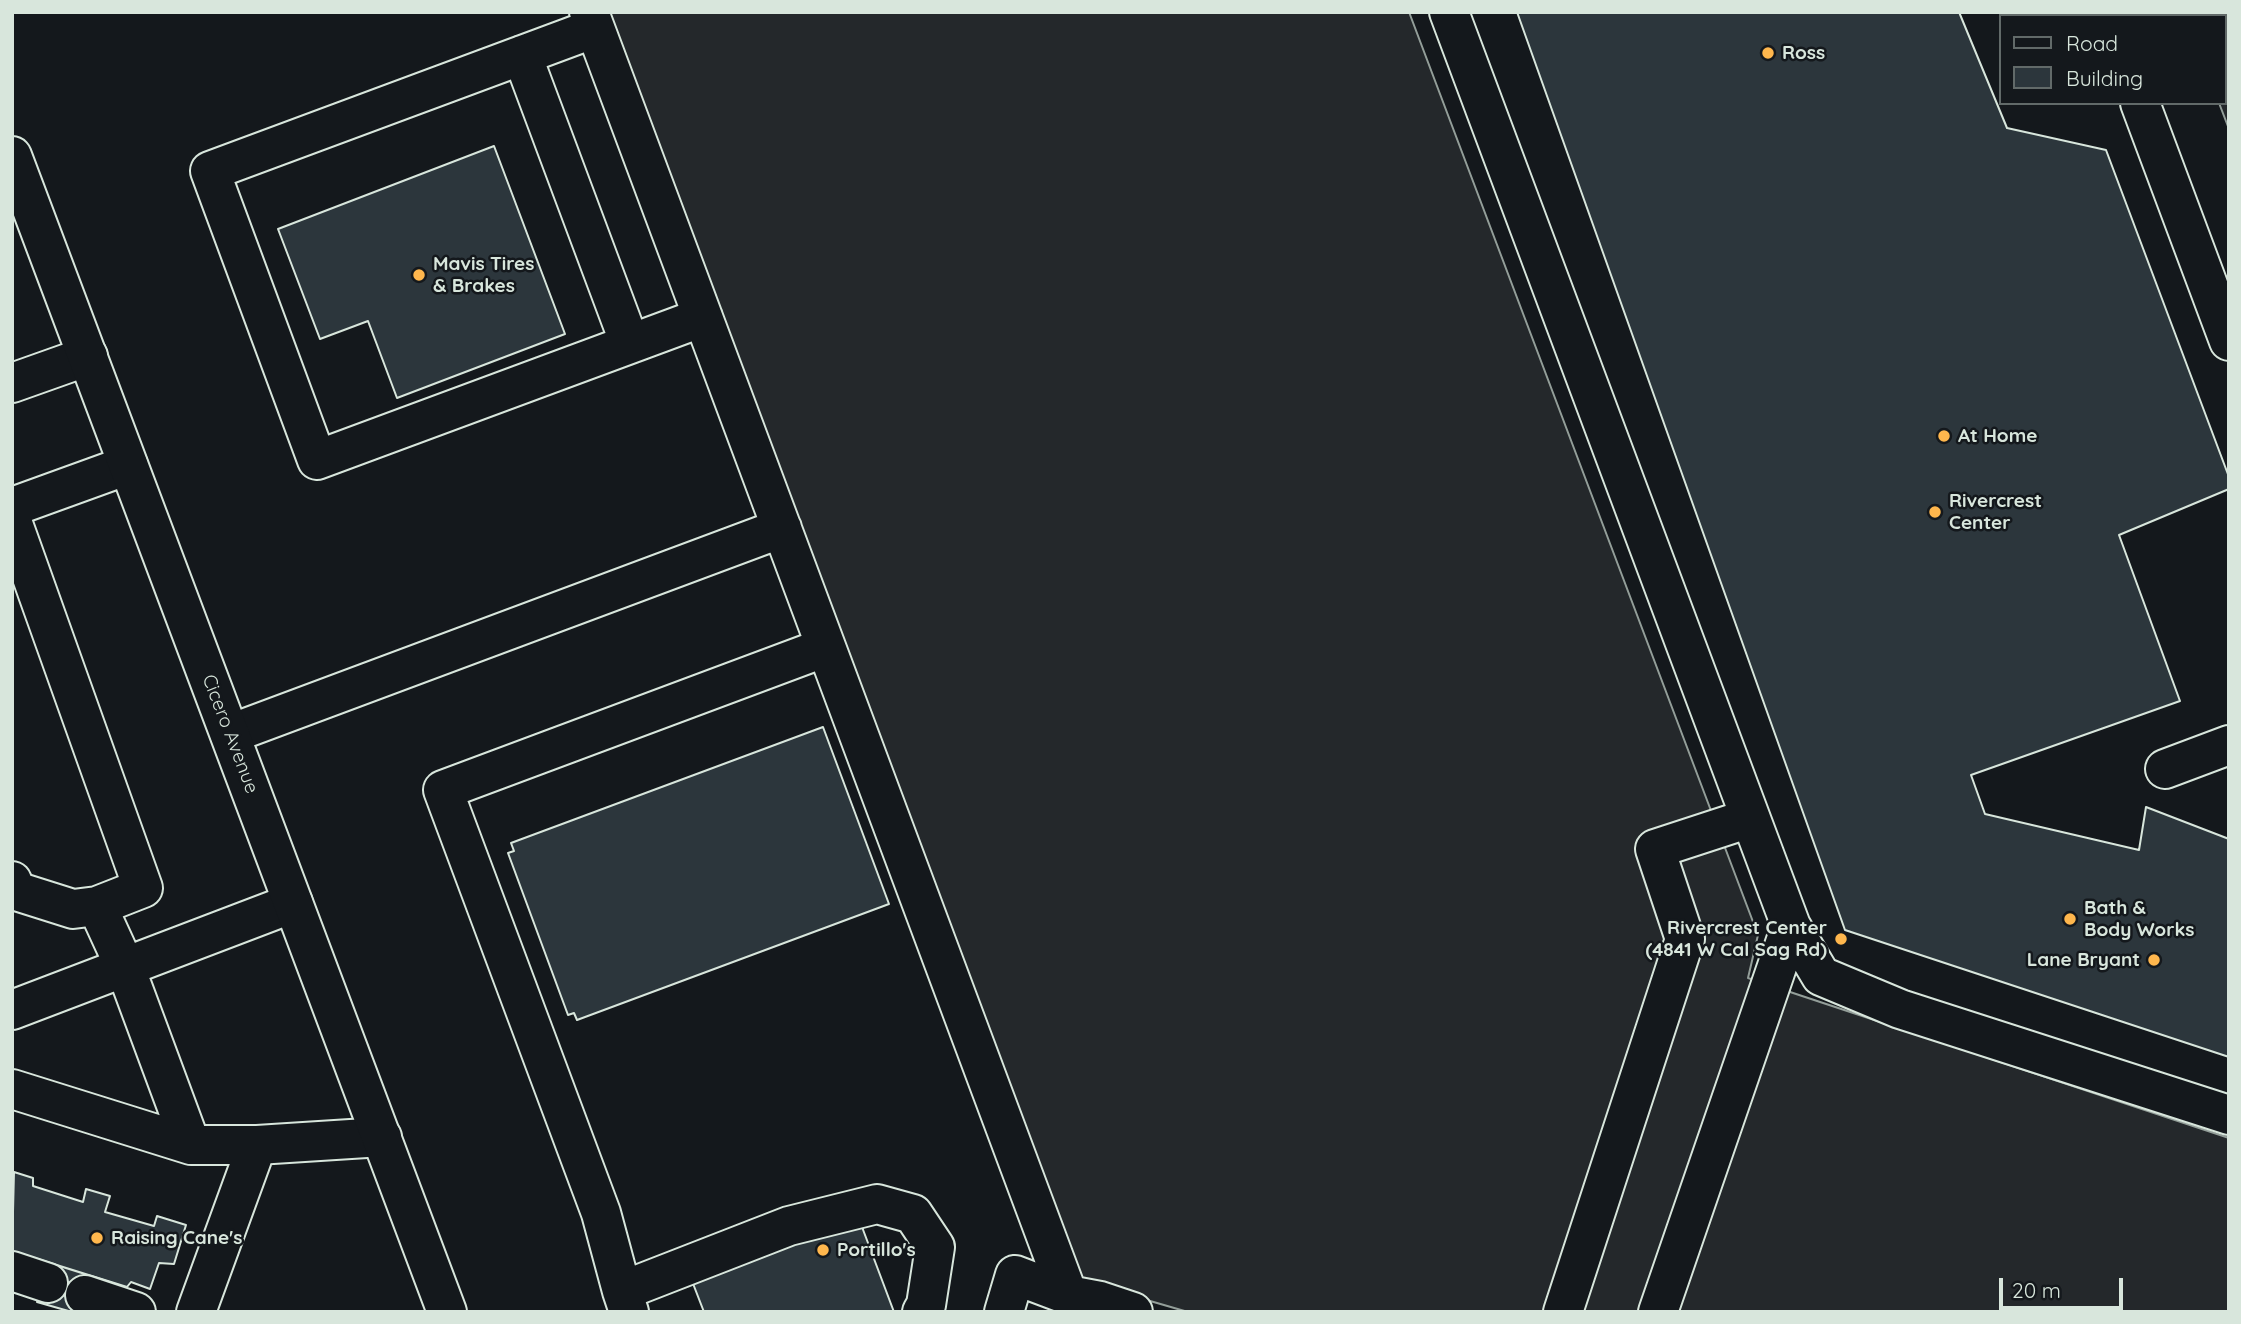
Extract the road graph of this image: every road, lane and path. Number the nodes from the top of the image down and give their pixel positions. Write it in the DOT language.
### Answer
graph roads {
  1 [pos="1449,12"];
  2 [pos="592,20"];
  3 [pos="522,55"];
  4 [pos="2141,105"];
  5 [pos="12,156"];
  6 [pos="703,317"];
  7 [pos="2229,341"];
  8 [pos="629,344"];
  9 [pos="88,356"];
  10 [pos="12,383"];
  11 [pos="128,465"];
  12 [pos="12,507"];
  13 [pos="12,521"];
  14 [pos="782,528"];
  15 [pos="826,647"];
  16 [pos="230,734"];
  17 [pos="2229,745"];
  18 [pos="2165,769"];
  19 [pos="1750,818"];
  20 [pos="12,881"];
  21 [pos="293,903"];
  22 [pos="97,906"];
  23 [pos="1791,926"];
  24 [pos="125,967"];
  25 [pos="12,1010"];
  26 [pos="12,1089"];
  27 [pos="2229,1115"];
  28 [pos="382,1137"];
  29 [pos="257,1144"];
  30 [pos="191,1145"];
  31 [pos="426,1256"];
  32 [pos="12,1271"];
  33 [pos="48,1283"];
  34 [pos="85,1295"];
  35 [pos="1068,1295"];
  36 [pos="625,1302"];
  37 [pos="136,1312"];
  38 [pos="196,1312"];
  39 [pos="422,1312"];
  40 [pos="447,1312"];
  41 [pos="922,1312"];
  42 [pos="1004,1312"];
  43 [pos="1133,1312"];
  44 [pos="1563,1312"];
  45 [pos="1658,1312"];
  1 -- 19 [label="main road"];
  2 -- 3 [label="main road"];
  2 -- 6 [label="main road"];
  3 -- 8 [label="main road"];
  3 -- 8 [label="main road"];
  4 -- 7 [label="main road"];
  5 -- 9 [label="main road, Cicero Avenue"];
  6 -- 8 [label="main road"];
  6 -- 14 [label="main road"];
  9 -- 10 [label="main road"];
  9 -- 11 [label="main road, Cicero Avenue"];
  11 -- 12 [label="main road"];
  11 -- 16 [label="main road, Cicero Avenue"];
  13 -- 22 [label="main road"];
  14 -- 15 [label="main road"];
  14 -- 16 [label="main road"];
  15 -- 35 [label="main road"];
  15 -- 36 [label="main road"];
  16 -- 21 [label="main road, Cicero Avenue"];
  17 -- 18 [label="main road"];
  19 -- 23 [label="main road"];
  19 -- 44 [label="main road"];
  20 -- 22 [label="main road"];
  21 -- 24 [label="main road"];
  21 -- 28 [label="main road, Cicero Avenue"];
  22 -- 24 [label="main road"];
  23 -- 27 [label="main road"];
  23 -- 45 [label="main road"];
  24 -- 25 [label="main road"];
  24 -- 30 [label="main road"];
  26 -- 30 [label="main road"];
  28 -- 29 [label="main road"];
  28 -- 31 [label="main road, Cicero Avenue"];
  29 -- 30 [label="main road"];
  29 -- 38 [label="main road"];
  31 -- 39 [label="main road"];
  31 -- 40 [label="main road, Cicero Avenue"];
  32 -- 33 [label="main road"];
  34 -- 37 [label="main road"];
  35 -- 42 [label="main road"];
  35 -- 43 [label="main road"];
  36 -- 41 [label="main road"];
}
